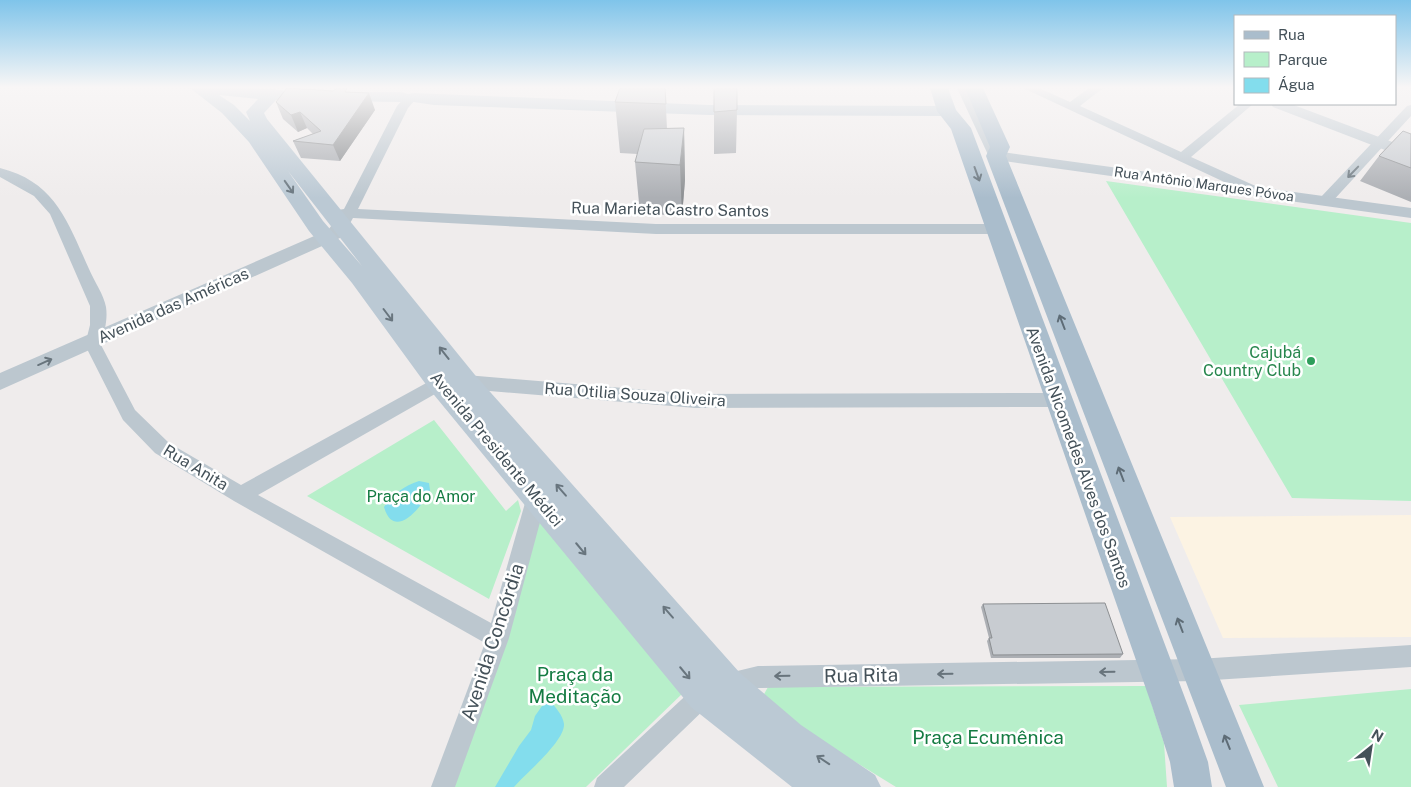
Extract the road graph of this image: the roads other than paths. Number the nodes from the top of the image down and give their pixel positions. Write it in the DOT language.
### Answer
graph roads {
  1 [pos="243,125"];
  2 [pos="262,125"];
  3 [pos="392,125"];
  4 [pos="956,125"];
  5 [pos="982,125"];
  6 [pos="990,125"];
  7 [pos="1111,125"];
  8 [pos="1222,125"];
  9 [pos="1339,125"];
  10 [pos="1349,125"];
  11 [pos="1397,125"];
  12 [pos="1384,140"];
  13 [pos="1411,146"];
  14 [pos="1411,155"];
  15 [pos="1183,157"];
  16 [pos="998,159"];
  17 [pos="0,172"];
  18 [pos="1255,191"];
  19 [pos="1239,196"];
  20 [pos="1325,201"];
  21 [pos="1411,212"];
  22 [pos="338,220"];
  23 [pos="1411,220"];
  24 [pos="997,229"];
  25 [pos="96,332"];
  26 [pos="0,366"];
  27 [pos="0,382"];
  28 [pos="466,382"];
  29 [pos="439,383"];
  30 [pos="1058,400"];
  31 [pos="241,495"];
  32 [pos="537,496"];
  33 [pos="498,638"];
  34 [pos="1411,656"];
  35 [pos="1198,670"];
  36 [pos="1156,672"];
  37 [pos="729,684"];
  38 [pos="703,695"];
  39 [pos="443,787"];
  40 [pos="606,787"];
  41 [pos="821,787"];
  42 [pos="863,787"];
  43 [pos="1193,787"];
  44 [pos="1246,787"];
  1 -- 22 [label="main road, Avenida Presidente Médici, one-way"];
  2 -- 22 [label="main road, Avenida Presidente Médici"];
  3 -- 22 [label="street"];
  4 -- 24 [label="main road, Avenida Nicomedes Alves dos Santos, one-way"];
  5 -- 16 [label="street, Avenida Nicomedes Alves dos Santos"];
  6 -- 16 [label="main road, Avenida Nicomedes Alves dos Santos"];
  7 -- 15 [label="street"];
  8 -- 15 [label="street"];
  9 -- 12 [label="street"];
  10 -- 12 [label="street"];
  11 -- 12 [label="street"];
  12 -- 13 [label="street"];
  12 -- 14 [label="street"];
  12 -- 20 [label="street, one-way"];
  15 -- 18 [label="street"];
  16 -- 18 [label="street, Rua Antônio Marques Póvoa"];
  16 -- 19 [label="street, Rua Antônio Marques Póvoa"];
  35 -- 16 [label="main road, Avenida Nicomedes Alves dos Santos, one-way"];
  17 -- 25 [label="street, Rua Anita"];
  18 -- 19 [label="street"];
  18 -- 20 [label="street, Rua Antônio Marques Póvoa"];
  19 -- 23 [label="street, Rua Antônio Marques Póvoa"];
  20 -- 21 [label="street, Rua Antônio Marques Póvoa"];
  22 -- 24 [label="street, Rua Marieta Castro Santos"];
  22 -- 25 [label="street, Avenida das Américas"];
  28 -- 22 [label="main road, Avenida Presidente Médici, one-way"];
  22 -- 29 [label="main road, Avenida Presidente Médici, one-way"];
  24 -- 30 [label="main road, Avenida Nicomedes Alves dos Santos"];
  25 -- 26 [label="street, Avenida das Américas"];
  27 -- 25 [label="street, Avenida das Américas, one-way"];
  25 -- 31 [label="street, Rua Anita"];
  28 -- 29 [label="street, Rua Otilia Souza Oliveira"];
  28 -- 30 [label="street, Rua Otilia Souza Oliveira"];
  37 -- 28 [label="main road, Avenida Presidente Médici, one-way"];
  29 -- 31 [label="street, Rua Otilia Souza Oliveira"];
  29 -- 32 [label="main road, Avenida Presidente Médici"];
  30 -- 36 [label="main road, Avenida Nicomedes Alves dos Santos"];
  31 -- 33 [label="street, Rua Anita"];
  32 -- 33 [label="street, Avenida Concórdia"];
  32 -- 38 [label="main road, Avenida Presidente Médici, one-way"];
  33 -- 39 [label="street, Avenida Concórdia"];
  34 -- 35 [label="street, Rua Rita"];
  35 -- 36 [label="street, Rua Rita"];
  44 -- 35 [label="main road, Avenida Nicomedes Alves dos Santos, one-way"];
  36 -- 37 [label="street, Rua Rita, one-way"];
  36 -- 43 [label="main road, Avenida Nicomedes Alves dos Santos"];
  37 -- 38 [label="street, Rua Rita"];
  42 -- 37 [label="main road, Avenida Presidente Médici, one-way"];
  38 -- 40 [label="street, Rua Rita"];
  38 -- 41 [label="main road, Avenida Presidente Médici"];
}
